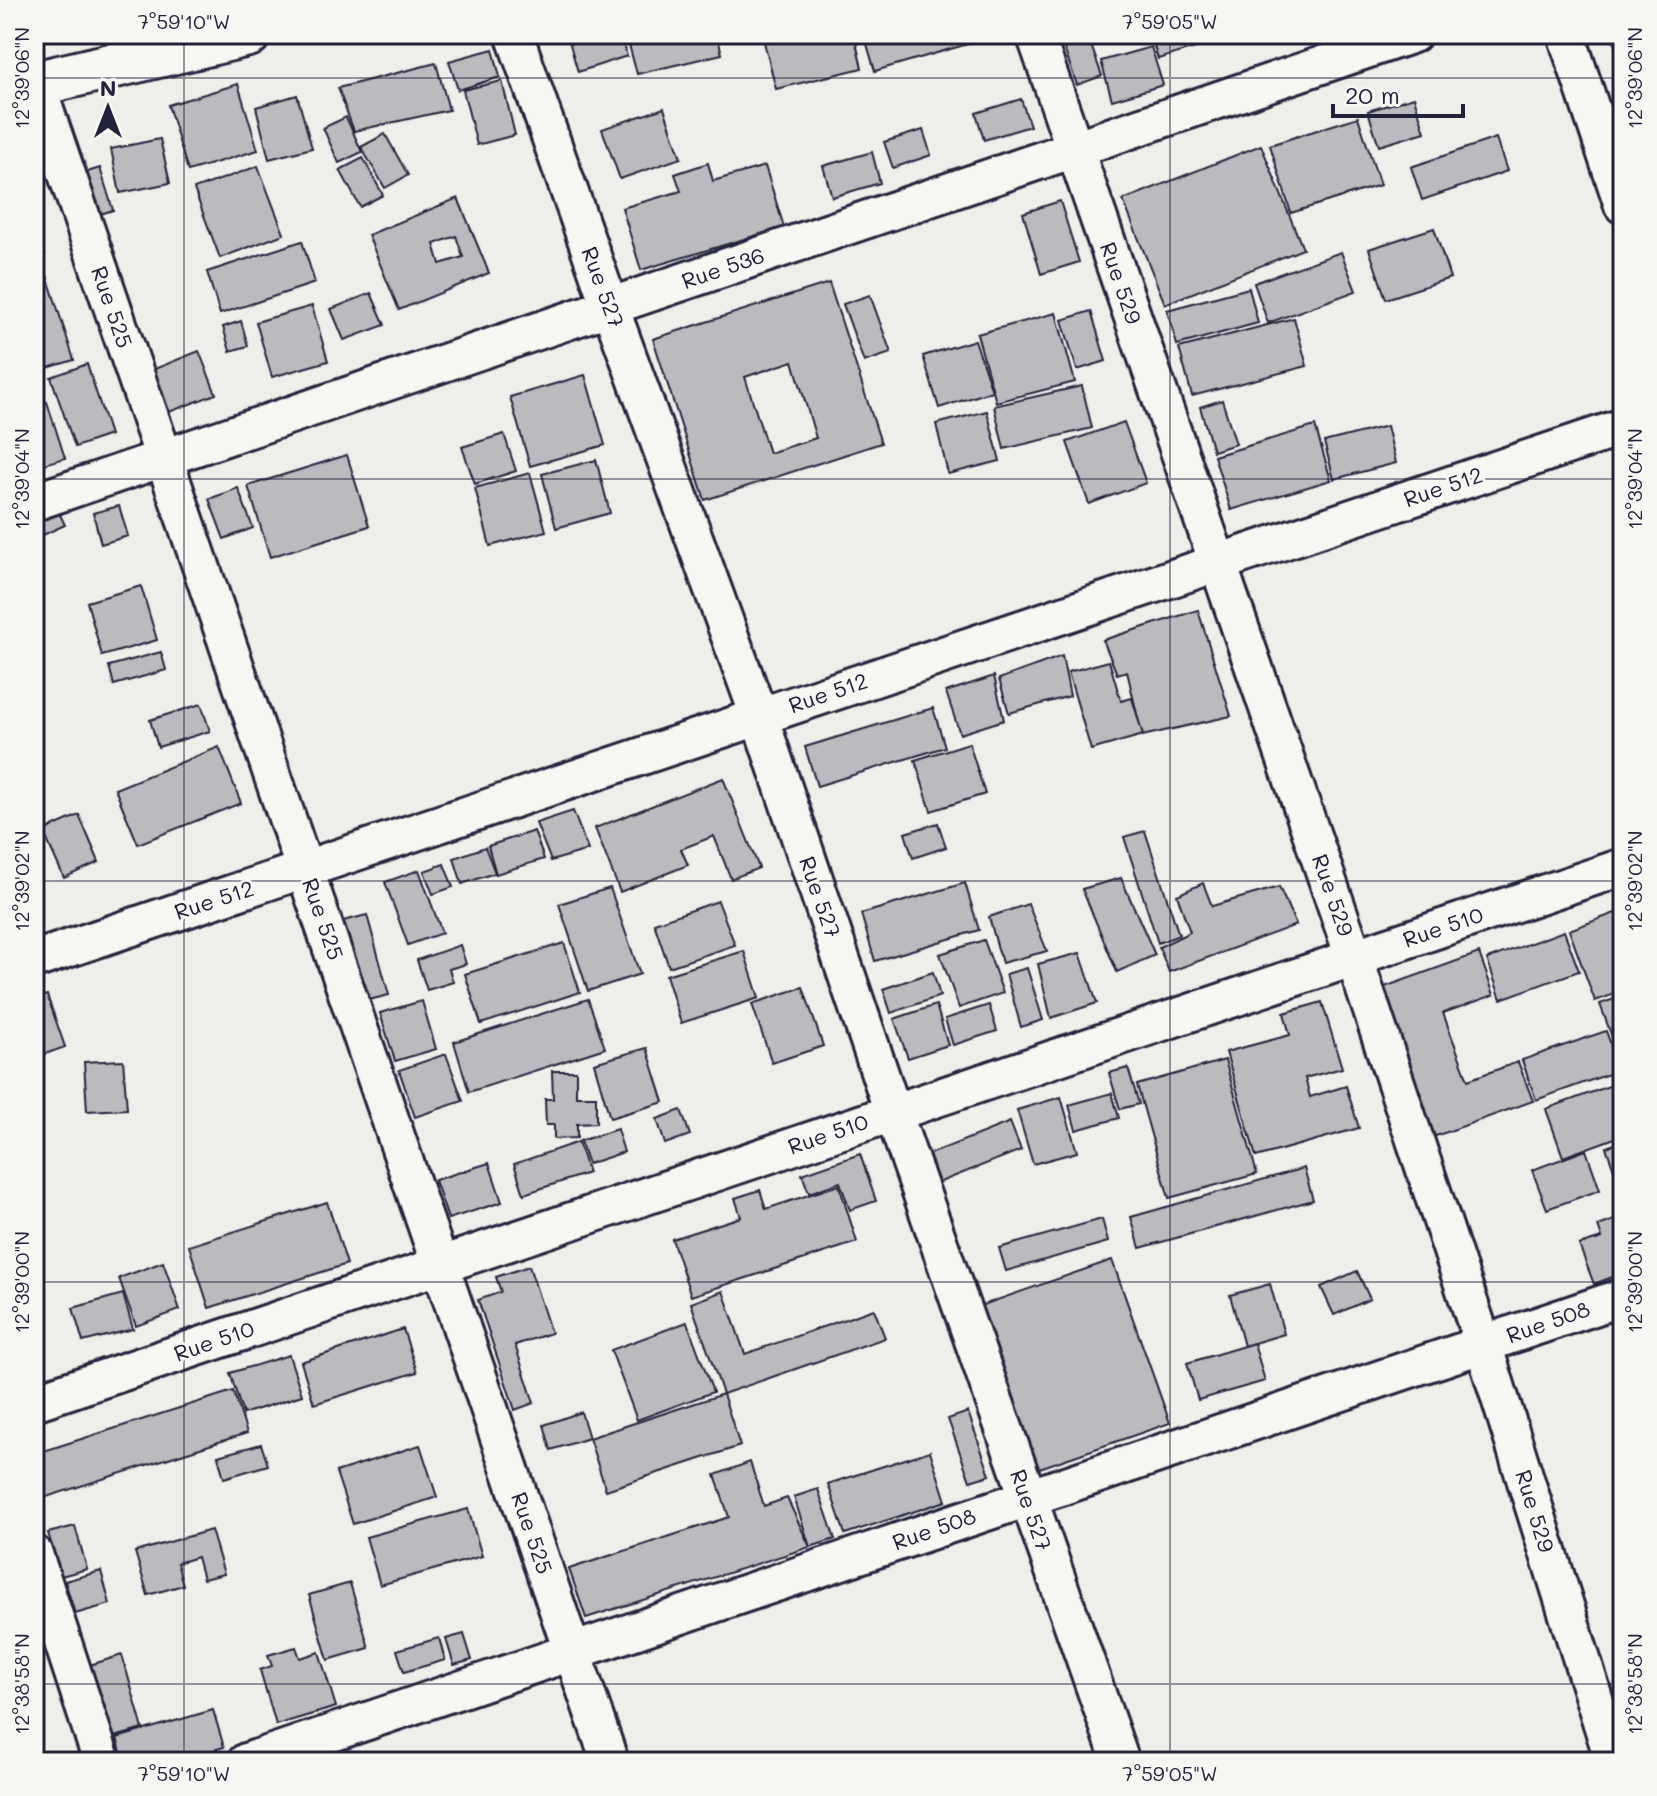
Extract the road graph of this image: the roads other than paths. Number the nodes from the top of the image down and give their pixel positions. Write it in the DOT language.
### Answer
graph roads {
  1 [pos="248,34"];
  2 [pos="514,34"];
  3 [pos="1035,34"];
  4 [pos="1413,34"];
  5 [pos="1566,34"];
  6 [pos="35,82"];
  7 [pos="1075,149"];
  8 [pos="1623,205"];
  9 [pos="610,307"];
  10 [pos="1623,427"];
  11 [pos="164,458"];
  12 [pos="34,502"];
  13 [pos="1217,563"];
  14 [pos="759,716"];
  15 [pos="1623,867"];
  16 [pos="306,869"];
  17 [pos="1354,957"];
  18 [pos="34,960"];
  19 [pos="893,1112"];
  20 [pos="441,1265"];
  21 [pos="1623,1297"];
  22 [pos="1483,1344"];
  23 [pos="34,1402"];
  24 [pos="1027,1498"];
  25 [pos="34,1554"];
  26 [pos="572,1652"];
  27 [pos="1623,1760"];
  28 [pos="102,1762"];
  29 [pos="246,1762"];
  30 [pos="610,1762"];
  31 [pos="1121,1762"];
  32 [pos="1616,1762"];
  1 -- 6 [label="street"];
  2 -- 9 [label="street, Rue 527"];
  3 -- 7 [label="street, Rue 529"];
  4 -- 7 [label="street, Rue 536"];
  5 -- 8 [label="street"];
  6 -- 11 [label="street, Rue 525"];
  7 -- 9 [label="street, Rue 536"];
  7 -- 13 [label="street, Rue 529"];
  9 -- 11 [label="street, Rue 536"];
  9 -- 14 [label="street, Rue 527"];
  10 -- 13 [label="street, Rue 512"];
  11 -- 12 [label="street, Rue 536"];
  11 -- 16 [label="street, Rue 525"];
  13 -- 14 [label="street, Rue 512"];
  13 -- 17 [label="street, Rue 529"];
  14 -- 16 [label="street, Rue 512"];
  14 -- 19 [label="street, Rue 527"];
  15 -- 17 [label="street, Rue 510"];
  16 -- 18 [label="street, Rue 512"];
  16 -- 20 [label="street, Rue 525"];
  17 -- 19 [label="street, Rue 510"];
  17 -- 22 [label="street, Rue 529"];
  19 -- 20 [label="street, Rue 510"];
  19 -- 24 [label="street, Rue 527"];
  20 -- 23 [label="street, Rue 510"];
  20 -- 26 [label="street, Rue 525"];
  21 -- 22 [label="street, Rue 508"];
  22 -- 24 [label="street, Rue 508"];
  22 -- 32 [label="street, Rue 529"];
  24 -- 26 [label="street, Rue 508"];
  24 -- 31 [label="street, Rue 527"];
  25 -- 28 [label="street"];
  26 -- 29 [label="street, Rue 508"];
  26 -- 30 [label="street, Rue 525"];
  27 -- 32 [label="street"];
}
